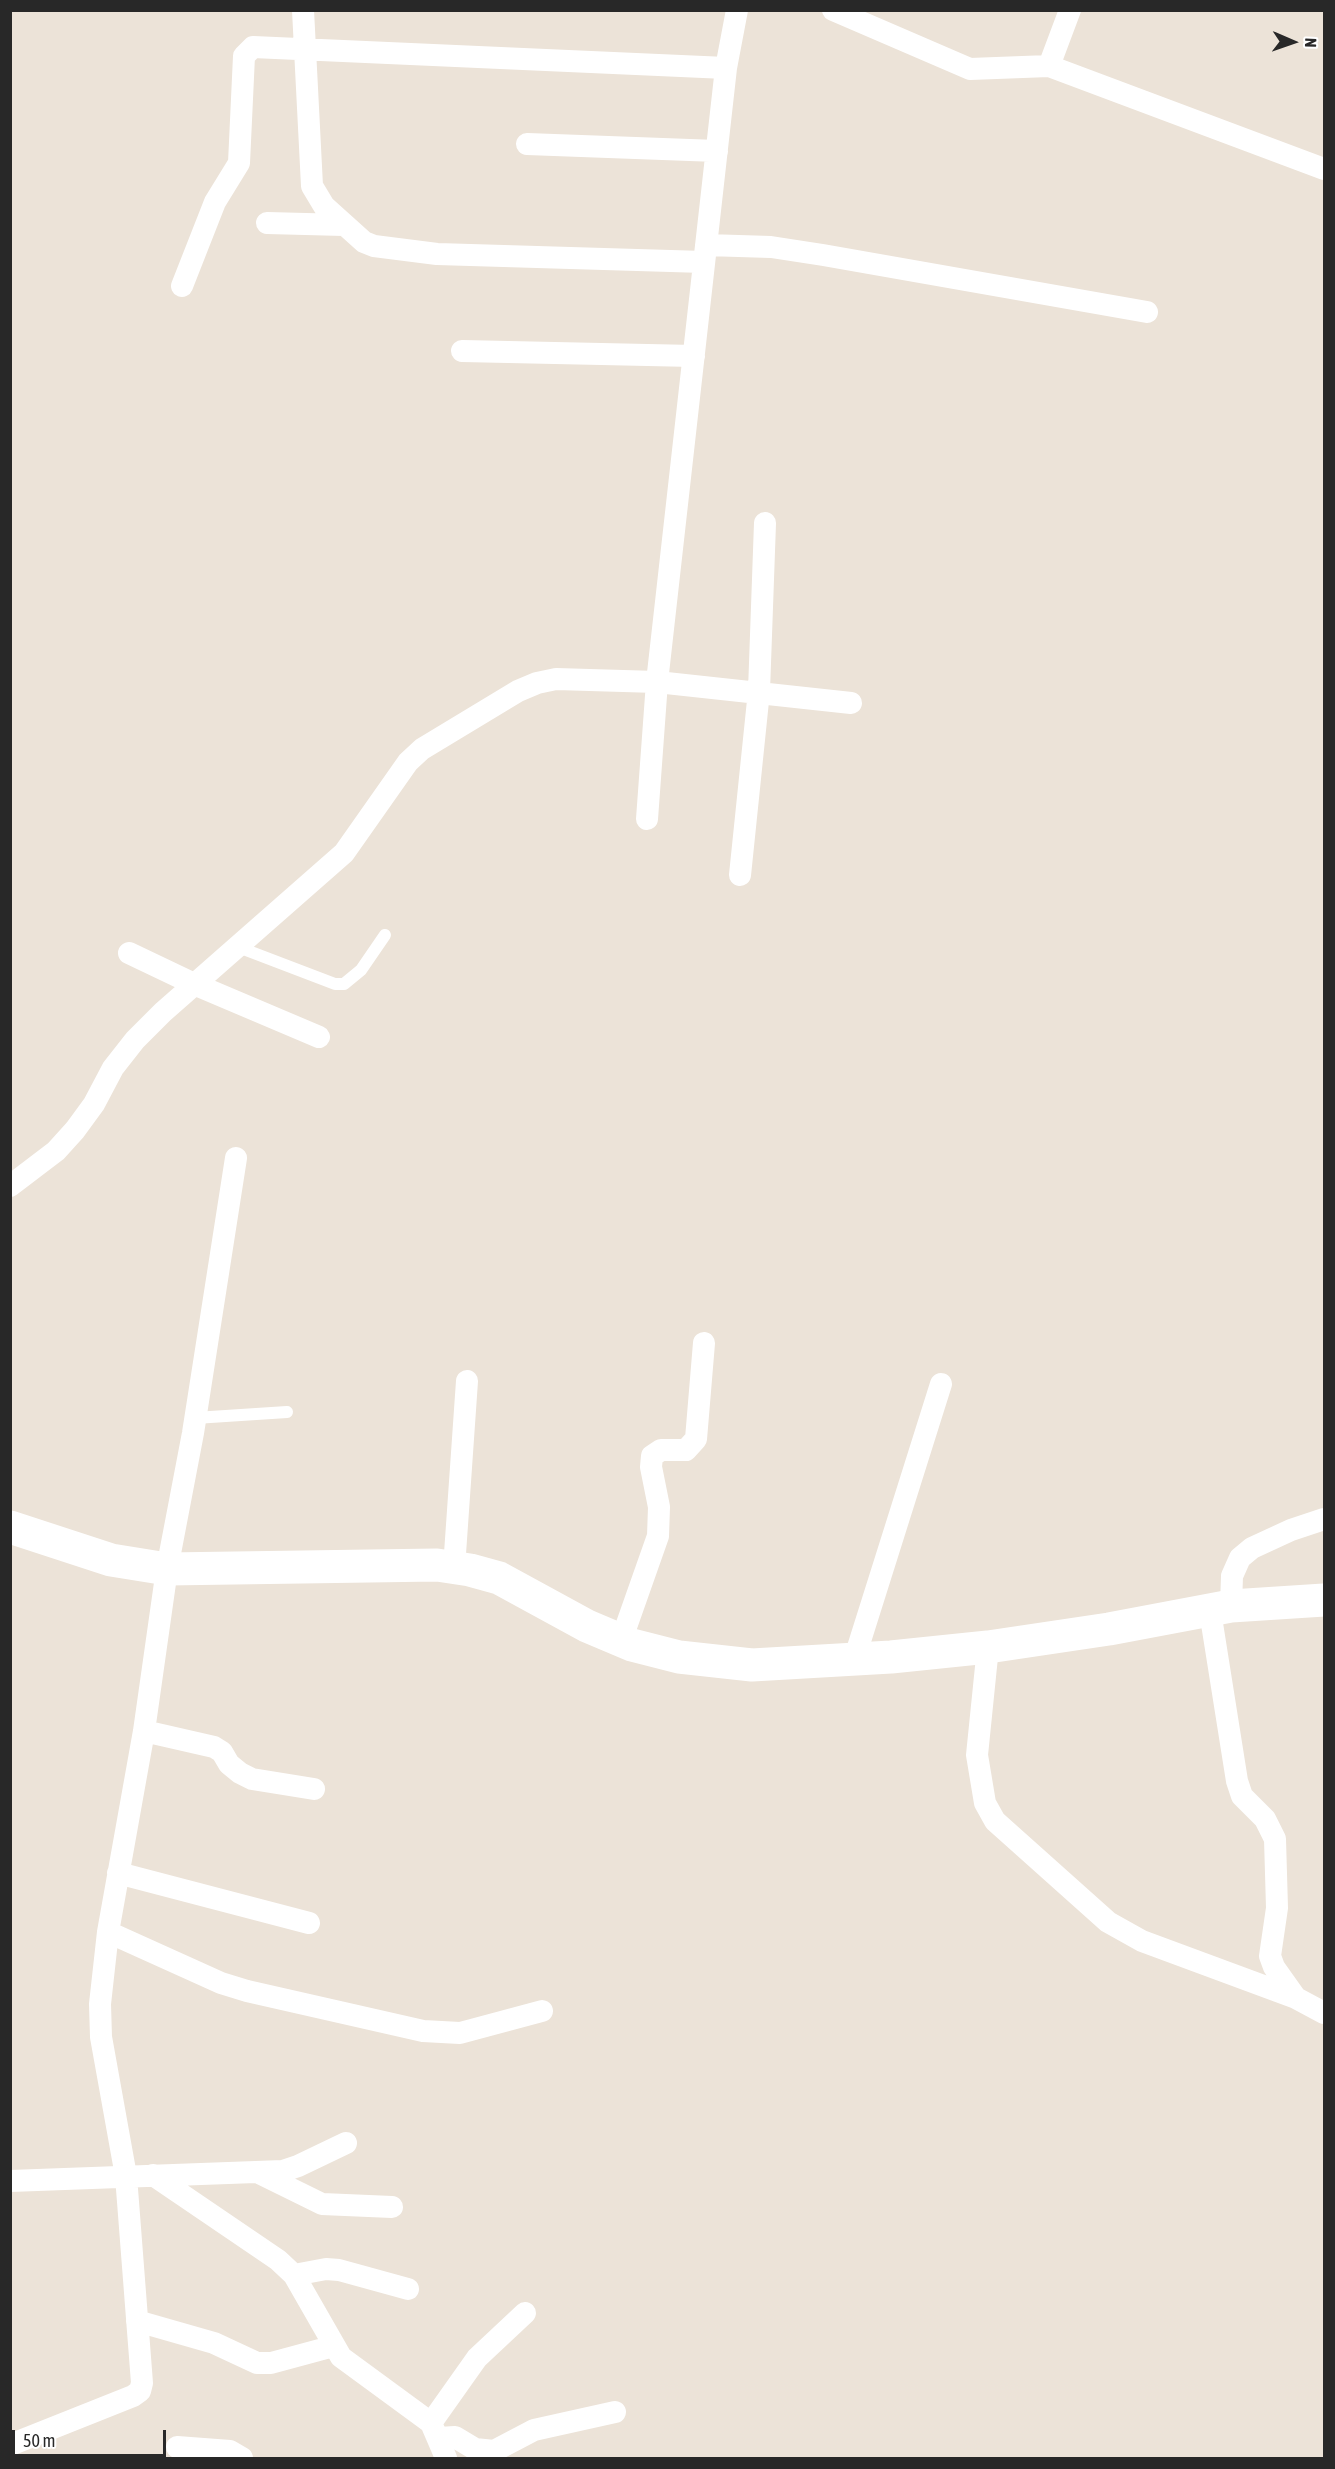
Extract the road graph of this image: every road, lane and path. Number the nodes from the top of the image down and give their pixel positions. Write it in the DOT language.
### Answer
graph roads {
  1 [pos="303,10"];
  2 [pos="737,10"];
  3 [pos="833,10"];
  4 [pos="1070,10"];
  5 [pos="305,48"];
  6 [pos="1049,66"];
  7 [pos="726,68"];
  8 [pos="527,144"];
  9 [pos="717,151"];
  10 [pos="1324,169"];
  11 [pos="267,223"];
  12 [pos="344,225"];
  13 [pos="705,253"];
  14 [pos="182,286"];
  15 [pos="1147,312"];
  16 [pos="462,351"];
  17 [pos="694,356"];
  18 [pos="765,523"];
  19 [pos="657,682"];
  20 [pos="759,691"];
  21 [pos="851,703"];
  22 [pos="647,819"];
  23 [pos="740,875"];
  24 [pos="385,935"];
  25 [pos="238,946"];
  26 [pos="129,953"];
  27 [pos="194,984"];
  28 [pos="320,1037"];
  29 [pos="236,1158"];
  30 [pos="10,1185"];
  31 [pos="704,1343"];
  32 [pos="467,1381"];
  33 [pos="941,1384"];
  34 [pos="287,1412"];
  35 [pos="195,1419"];
  36 [pos="1324,1519"];
  37 [pos="10,1527"];
  38 [pos="454,1568"];
  39 [pos="167,1569"];
  40 [pos="1324,1600"];
  41 [pos="1221,1608"];
  42 [pos="621,1641"];
  43 [pos="988,1647"];
  44 [pos="854,1660"];
  45 [pos="144,1731"];
  46 [pos="314,1789"];
  47 [pos="118,1873"];
  48 [pos="309,1923"];
  49 [pos="108,1932"];
  50 [pos="1296,1998"];
  51 [pos="542,2011"];
  52 [pos="1324,2013"];
  53 [pos="346,2142"];
  54 [pos="259,2173"];
  55 [pos="153,2175"];
  56 [pos="126,2176"];
  57 [pos="24,2181"];
  58 [pos="392,2208"];
  59 [pos="294,2275"];
  60 [pos="408,2289"];
  61 [pos="525,2313"];
  62 [pos="137,2321"];
  63 [pos="334,2346"];
  64 [pos="615,2412"];
  65 [pos="439,2440"];
  66 [pos="10,2445"];
  67 [pos="177,2447"];
  68 [pos="242,2458"];
  1 -- 5 [label="street"];
  2 -- 7 [label="street"];
  3 -- 6 [label="street"];
  4 -- 6 [label="street"];
  5 -- 7 [label="street"];
  5 -- 12 [label="street"];
  5 -- 14 [label="street"];
  6 -- 10 [label="street"];
  7 -- 9 [label="street"];
  8 -- 9 [label="street"];
  9 -- 13 [label="street"];
  11 -- 12 [label="street"];
  12 -- 13 [label="street"];
  13 -- 15 [label="street"];
  13 -- 17 [label="street"];
  16 -- 17 [label="street"];
  17 -- 19 [label="street"];
  18 -- 20 [label="street"];
  19 -- 20 [label="street"];
  19 -- 22 [label="street"];
  19 -- 25 [label="street"];
  20 -- 21 [label="street"];
  20 -- 23 [label="street"];
  24 -- 25 [label="lane"];
  25 -- 27 [label="street"];
  26 -- 27 [label="street"];
  27 -- 28 [label="street"];
  27 -- 30 [label="street"];
  29 -- 35 [label="street"];
  31 -- 42 [label="street"];
  32 -- 38 [label="street"];
  33 -- 44 [label="street"];
  34 -- 35 [label="lane"];
  35 -- 39 [label="street"];
  36 -- 41 [label="street"];
  37 -- 39 [label="street"];
  38 -- 39 [label="street"];
  38 -- 42 [label="street"];
  39 -- 45 [label="street"];
  40 -- 41 [label="street"];
  41 -- 43 [label="street"];
  41 -- 50 [label="street"];
  42 -- 44 [label="street"];
  43 -- 44 [label="street"];
  43 -- 50 [label="street"];
  45 -- 46 [label="street"];
  45 -- 47 [label="street"];
  47 -- 48 [label="street"];
  47 -- 49 [label="street"];
  49 -- 51 [label="street"];
  49 -- 56 [label="street"];
  50 -- 52 [label="street"];
  53 -- 54 [label="street"];
  54 -- 55 [label="street"];
  54 -- 58 [label="street"];
  55 -- 56 [label="street"];
  55 -- 59 [label="street"];
  56 -- 57 [label="street"];
  56 -- 62 [label="street"];
  59 -- 60 [label="street"];
  59 -- 63 [label="street"];
  61 -- 65 [label="street"];
  62 -- 63 [label="street"];
  62 -- 66 [label="street"];
  63 -- 65 [label="street"];
  64 -- 65 [label="street"];
  67 -- 68 [label="street"];
}
